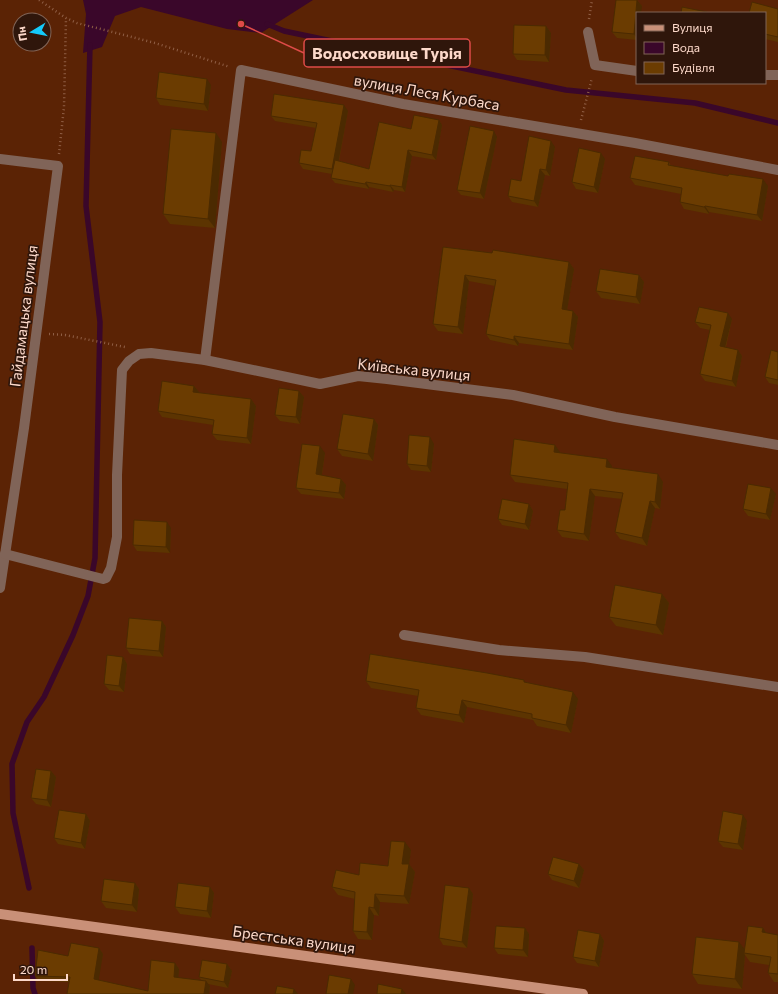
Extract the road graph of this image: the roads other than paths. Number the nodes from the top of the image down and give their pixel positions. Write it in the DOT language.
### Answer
graph roads {
  1 [pos="588,32"];
  2 [pos="636,71"];
  3 [pos="766,75"];
  4 [pos="778,75"];
  5 [pos="0,159"];
  6 [pos="778,170"];
  7 [pos="205,360"];
  8 [pos="778,445"];
  9 [pos="6,554"];
  10 [pos="0,588"];
  11 [pos="404,636"];
  12 [pos="778,687"];
  13 [pos="0,914"];
  14 [pos="583,994"];
  1 -- 2 [label="street"];
  3 -- 4 [label="street"];
  5 -- 9 [label="street, Гайдамацька вулиця"];
  6 -- 7 [label="street, вулиця Леся Курбаса"];
  7 -- 8 [label="street, Київська вулиця"];
  7 -- 9 [label="street, Київська вулиця"];
  9 -- 10 [label="street, Гайдамацька вулиця"];
  11 -- 12 [label="street"];
  13 -- 14 [label="main road, Брестська вулиця"];
}
